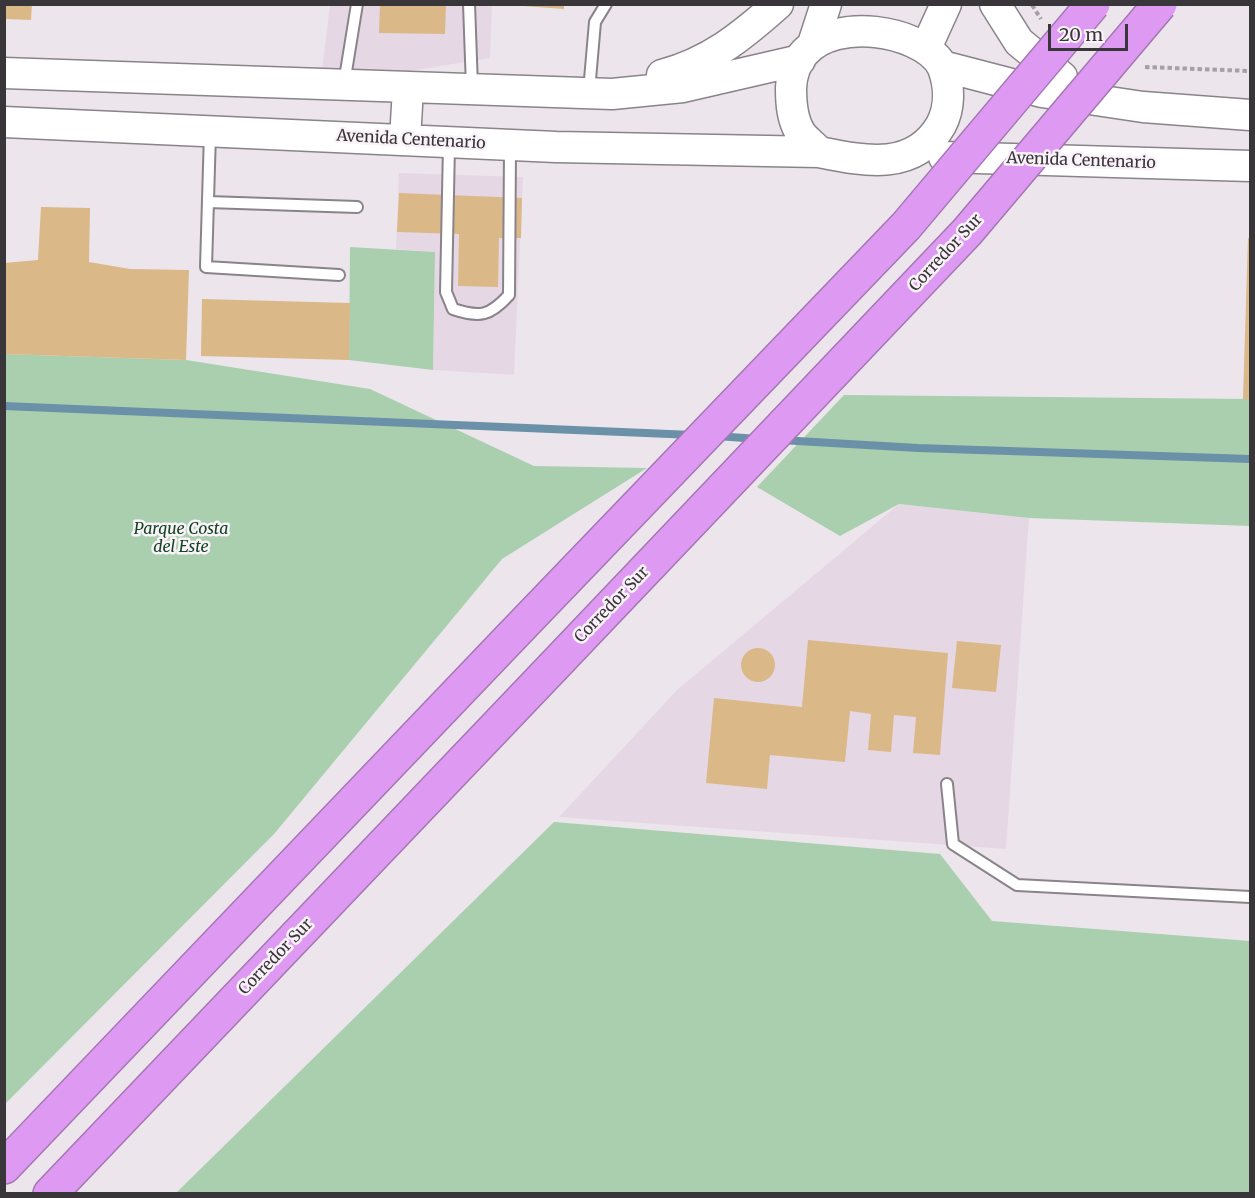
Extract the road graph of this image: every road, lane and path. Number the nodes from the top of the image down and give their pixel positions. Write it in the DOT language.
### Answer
graph roads {
  1 [pos="357,4"];
  2 [pos="469,4"];
  3 [pos="606,4"];
  4 [pos="826,4"];
  5 [pos="946,4"];
  6 [pos="995,4"];
  7 [pos="1093,4"];
  8 [pos="1160,4"];
  9 [pos="764,12"];
  10 [pos="806,52"];
  11 [pos="934,57"];
  12 [pos="4,74"];
  13 [pos="201,81"];
  14 [pos="344,85"];
  15 [pos="408,88"];
  16 [pos="472,90"];
  17 [pos="601,94"];
  18 [pos="1131,105"];
  19 [pos="1248,111"];
  20 [pos="4,122"];
  21 [pos="204,130"];
  22 [pos="405,140"];
  23 [pos="449,141"];
  24 [pos="510,144"];
  25 [pos="819,152"];
  26 [pos="911,156"];
  27 [pos="1251,166"];
  28 [pos="208,202"];
  29 [pos="357,207"];
  30 [pos="339,275"];
  31 [pos="947,784"];
  32 [pos="1251,897"];
  33 [pos="4,1167"];
  34 [pos="50,1194"];
  1 -- 14 [label="lane"];
  2 -- 16 [label="lane"];
  3 -- 17 [label="lane"];
  4 -- 10 [label="main road"];
  5 -- 11 [label="main road"];
  6 -- 18 [label="main road"];
  7 -- 33 [label="highway, bridge"];
  8 -- 34 [label="highway, Corredor Sur, bridge"];
  9 -- 17 [label="main road"];
  10 -- 11 [label="main road"];
  10 -- 17 [label="main road"];
  10 -- 25 [label="main road"];
  11 -- 18 [label="main road"];
  11 -- 26 [label="main road"];
  12 -- 13 [label="main road"];
  13 -- 14 [label="main road"];
  13 -- 21 [label="main road"];
  14 -- 15 [label="main road"];
  15 -- 16 [label="main road"];
  15 -- 22 [label="main road"];
  16 -- 17 [label="main road"];
  18 -- 19 [label="main road"];
  20 -- 21 [label="main road, Avenida Centenario"];
  21 -- 22 [label="main road, Avenida Centenario"];
  21 -- 28 [label="lane"];
  22 -- 23 [label="main road, Avenida Centenario"];
  23 -- 24 [label="main road, Avenida Centenario"];
  23 -- 24 [label="lane"];
  24 -- 25 [label="main road, Avenida Centenario"];
  25 -- 26 [label="main road"];
  26 -- 27 [label="main road, Avenida Centenario"];
  28 -- 29 [label="lane"];
  28 -- 30 [label="lane"];
  31 -- 32 [label="lane"];
}
